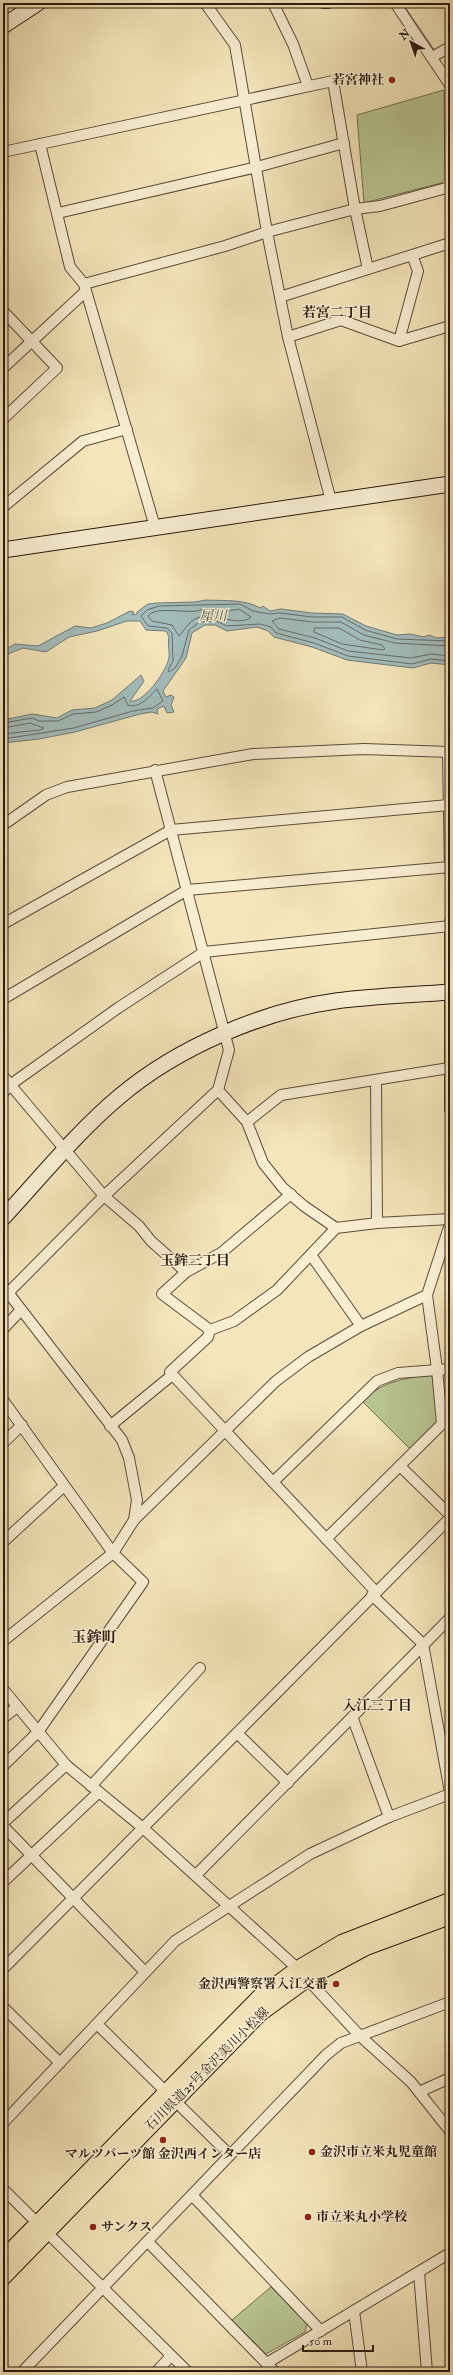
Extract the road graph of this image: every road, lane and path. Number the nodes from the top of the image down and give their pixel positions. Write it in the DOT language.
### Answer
graph roads {
  1 [pos="38,3"];
  2 [pos="205,3"];
  3 [pos="273,3"];
  4 [pos="323,3"];
  5 [pos="329,3"];
  6 [pos="395,3"];
  7 [pos="3,26"];
  8 [pos="450,46"];
  9 [pos="432,57"];
  10 [pos="450,85"];
  11 [pos="308,86"];
  12 [pos="244,100"];
  13 [pos="344,143"];
  14 [pos="40,144"];
  15 [pos="3,152"];
  16 [pos="258,167"];
  17 [pos="450,187"];
  18 [pos="355,209"];
  19 [pos="58,213"];
  20 [pos="267,232"];
  21 [pos="450,243"];
  22 [pos="412,255"];
  23 [pos="368,269"];
  24 [pos="85,287"];
  25 [pos="280,297"];
  26 [pos="3,311"];
  27 [pos="450,326"];
  28 [pos="288,337"];
  29 [pos="32,340"];
  30 [pos="399,340"];
  31 [pos="3,368"];
  32 [pos="3,419"];
  33 [pos="126,429"];
  34 [pos="450,473"];
  35 [pos="450,484"];
  36 [pos="330,496"];
  37 [pos="3,507"];
  38 [pos="153,522"];
  39 [pos="3,540"];
  40 [pos="3,550"];
  41 [pos="449,752"];
  42 [pos="155,770"];
  43 [pos="449,805"];
  44 [pos="3,825"];
  45 [pos="171,830"];
  46 [pos="450,867"];
  47 [pos="450,873"];
  48 [pos="187,890"];
  49 [pos="450,921"];
  50 [pos="3,924"];
  51 [pos="450,926"];
  52 [pos="204,952"];
  53 [pos="450,992"];
  54 [pos="3,999"];
  55 [pos="225,1033"];
  56 [pos="449,1068"];
  57 [pos="3,1076"];
  58 [pos="376,1080"];
  59 [pos="10,1085"];
  60 [pos="218,1090"];
  61 [pos="3,1093"];
  62 [pos="450,1110"];
  63 [pos="247,1122"];
  64 [pos="65,1150"];
  65 [pos="291,1194"];
  66 [pos="104,1196"];
  67 [pos="3,1218"];
  68 [pos="450,1219"];
  69 [pos="377,1223"];
  70 [pos="450,1224"];
  71 [pos="336,1228"];
  72 [pos="310,1255"];
  73 [pos="186,1272"];
  74 [pos="5,1289"];
  75 [pos="427,1295"];
  76 [pos="21,1310"];
  77 [pos="361,1326"];
  78 [pos="3,1329"];
  79 [pos="210,1330"];
  80 [pos="437,1369"];
  81 [pos="450,1369"];
  82 [pos="171,1376"];
  83 [pos="3,1400"];
  84 [pos="22,1425"];
  85 [pos="110,1426"];
  86 [pos="226,1432"];
  87 [pos="3,1443"];
  88 [pos="400,1466"];
  89 [pos="273,1482"];
  90 [pos="64,1486"];
  91 [pos="450,1515"];
  92 [pos="450,1518"];
  93 [pos="134,1520"];
  94 [pos="326,1538"];
  95 [pos="3,1542"];
  96 [pos="113,1553"];
  97 [pos="374,1594"];
  98 [pos="450,1618"];
  99 [pos="3,1641"];
  100 [pos="423,1644"];
  101 [pos="200,1668"];
  102 [pos="3,1690"];
  103 [pos="17,1707"];
  104 [pos="3,1718"];
  105 [pos="352,1719"];
  106 [pos="38,1732"];
  107 [pos="237,1733"];
  108 [pos="66,1765"];
  109 [pos="3,1766"];
  110 [pos="288,1783"];
  111 [pos="95,1789"];
  112 [pos="450,1793"];
  113 [pos="389,1817"];
  114 [pos="3,1824"];
  115 [pos="143,1828"];
  116 [pos="32,1855"];
  117 [pos="196,1875"];
  118 [pos="3,1882"];
  119 [pos="74,1898"];
  120 [pos="450,1901"];
  121 [pos="228,1906"];
  122 [pos="450,1916"];
  123 [pos="3,1969"];
  124 [pos="145,1972"];
  125 [pos="303,1973"];
  126 [pos="450,2002"];
  127 [pos="3,2007"];
  128 [pos="97,2024"];
  129 [pos="360,2035"];
  130 [pos="60,2063"];
  131 [pos="450,2078"];
  132 [pos="419,2092"];
  133 [pos="171,2097"];
  134 [pos="3,2123"];
  135 [pos="450,2131"];
  136 [pos="230,2155"];
  137 [pos="3,2189"];
  138 [pos="192,2195"];
  139 [pos="42,2227"];
  140 [pos="148,2242"];
  141 [pos="450,2253"];
  142 [pos="3,2258"];
  143 [pos="419,2272"];
  144 [pos="3,2277"];
  145 [pos="103,2288"];
  146 [pos="354,2311"];
  147 [pos="321,2330"];
  148 [pos="171,2356"];
  149 [pos="267,2363"];
  150 [pos="22,2372"];
  151 [pos="156,2372"];
  152 [pos="188,2372"];
  153 [pos="275,2372"];
  154 [pos="362,2372"];
  155 [pos="427,2372"];
  1 -- 7 [label="street"];
  2 -- 12 [label="street"];
  3 -- 11 [label="street"];
  4 -- 5 [label="street"];
  6 -- 9 [label="street"];
  8 -- 9 [label="street"];
  9 -- 10 [label="street"];
  11 -- 12 [label="street"];
  11 -- 13 [label="street"];
  12 -- 14 [label="street"];
  12 -- 16 [label="street"];
  13 -- 16 [label="street"];
  13 -- 18 [label="street"];
  14 -- 15 [label="street"];
  14 -- 19 [label="street"];
  16 -- 19 [label="street"];
  16 -- 20 [label="street"];
  17 -- 18 [label="street"];
  18 -- 20 [label="street"];
  18 -- 23 [label="street"];
  19 -- 24 [label="street"];
  20 -- 24 [label="street"];
  20 -- 25 [label="street"];
  21 -- 22 [label="street"];
  22 -- 23 [label="street"];
  22 -- 30 [label="street"];
  23 -- 25 [label="street"];
  24 -- 29 [label="street"];
  24 -- 33 [label="street"];
  25 -- 28 [label="street"];
  26 -- 29 [label="street"];
  27 -- 30 [label="street"];
  28 -- 30 [label="street"];
  28 -- 36 [label="street"];
  29 -- 31 [label="street"];
  29 -- 32 [label="street"];
  33 -- 37 [label="street"];
  33 -- 38 [label="street"];
  34 -- 36 [label="street"];
  35 -- 36 [label="street"];
  36 -- 38 [label="street"];
  38 -- 39 [label="street"];
  38 -- 40 [label="street"];
  41 -- 42 [label="street"];
  41 -- 43 [label="street"];
  42 -- 44 [label="street"];
  42 -- 45 [label="street"];
  43 -- 45 [label="street"];
  43 -- 46 [label="street"];
  45 -- 48 [label="street"];
  45 -- 50 [label="street"];
  46 -- 47 [label="street"];
  46 -- 48 [label="street"];
  48 -- 52 [label="street"];
  48 -- 54 [label="street"];
  49 -- 51 [label="street"];
  51 -- 52 [label="street"];
  51 -- 53 [label="street"];
  52 -- 55 [label="street"];
  52 -- 59 [label="street"];
  53 -- 55 [label="street"];
  53 -- 56 [label="street"];
  55 -- 60 [label="street"];
  55 -- 64 [label="street"];
  56 -- 58 [label="street"];
  56 -- 62 [label="street"];
  57 -- 59 [label="street"];
  58 -- 63 [label="street"];
  58 -- 69 [label="street"];
  59 -- 61 [label="street"];
  59 -- 64 [label="street"];
  60 -- 63 [label="street"];
  60 -- 66 [label="street"];
  63 -- 65 [label="street"];
  64 -- 66 [label="street"];
  64 -- 67 [label="street"];
  65 -- 71 [label="street"];
  65 -- 73 [label="street"];
  66 -- 73 [label="street"];
  66 -- 74 [label="street"];
  68 -- 69 [label="street"];
  69 -- 71 [label="street"];
  70 -- 75 [label="street"];
  71 -- 72 [label="street"];
  72 -- 77 [label="street"];
  72 -- 79 [label="street"];
  73 -- 79 [label="street"];
  74 -- 76 [label="street"];
  75 -- 77 [label="street"];
  75 -- 80 [label="street"];
  76 -- 78 [label="street"];
  76 -- 85 [label="street"];
  77 -- 86 [label="street"];
  79 -- 82 [label="street"];
  80 -- 81 [label="street"];
  80 -- 88 [label="street"];
  80 -- 89 [label="street"];
  82 -- 85 [label="street"];
  82 -- 86 [label="street"];
  83 -- 84 [label="street"];
  84 -- 87 [label="street"];
  84 -- 90 [label="street"];
  85 -- 93 [label="street"];
  86 -- 89 [label="street"];
  86 -- 93 [label="street"];
  88 -- 91 [label="street"];
  88 -- 94 [label="street"];
  89 -- 94 [label="street"];
  90 -- 95 [label="street"];
  90 -- 96 [label="street"];
  92 -- 97 [label="street"];
  93 -- 96 [label="street"];
  94 -- 97 [label="street"];
  96 -- 99 [label="street"];
  96 -- 106 [label="street"];
  97 -- 100 [label="street"];
  97 -- 107 [label="street"];
  98 -- 100 [label="street"];
  100 -- 105 [label="street"];
  100 -- 112 [label="street"];
  101 -- 111 [label="street"];
  102 -- 103 [label="street"];
  103 -- 104 [label="street"];
  103 -- 106 [label="street"];
  105 -- 110 [label="street"];
  105 -- 113 [label="street"];
  106 -- 108 [label="street"];
  106 -- 109 [label="street"];
  107 -- 110 [label="street"];
  107 -- 115 [label="street"];
  108 -- 111 [label="street"];
  108 -- 114 [label="street"];
  110 -- 117 [label="street"];
  111 -- 115 [label="street"];
  111 -- 116 [label="street"];
  112 -- 113 [label="street"];
  113 -- 121 [label="street"];
  114 -- 116 [label="street"];
  115 -- 117 [label="street"];
  115 -- 119 [label="street"];
  116 -- 118 [label="street"];
  116 -- 119 [label="street"];
  117 -- 121 [label="street"];
  119 -- 123 [label="street"];
  119 -- 124 [label="street"];
  120 -- 125 [label="main road, 石川県道25号金沢美川小松線"];
  121 -- 124 [label="street"];
  121 -- 125 [label="street"];
  122 -- 125 [label="main road, 石川県道25号金沢美川小松線"];
  124 -- 128 [label="street"];
  125 -- 129 [label="street"];
  125 -- 133 [label="main road, 石川県道25号金沢美川小松線"];
  126 -- 129 [label="street"];
  127 -- 130 [label="street"];
  128 -- 130 [label="street"];
  128 -- 133 [label="street"];
  129 -- 132 [label="street"];
  129 -- 136 [label="street"];
  130 -- 134 [label="street"];
  131 -- 132 [label="street"];
  132 -- 135 [label="street"];
  133 -- 136 [label="street"];
  133 -- 139 [label="main road, 石川県道25号金沢美川小松線"];
  136 -- 138 [label="street"];
  137 -- 139 [label="street"];
  138 -- 140 [label="street"];
  138 -- 147 [label="street"];
  139 -- 142 [label="main road, 石川県道25号金沢美川小松線"];
  139 -- 144 [label="main road, 石川県道25号金沢美川小松線"];
  139 -- 145 [label="street"];
  140 -- 145 [label="street"];
  140 -- 149 [label="street"];
  141 -- 143 [label="street"];
  143 -- 146 [label="street"];
  143 -- 155 [label="street"];
  145 -- 148 [label="street"];
  145 -- 150 [label="street"];
  146 -- 147 [label="street"];
  146 -- 154 [label="street"];
  147 -- 149 [label="street"];
  148 -- 151 [label="street"];
  148 -- 152 [label="street"];
  149 -- 153 [label="street"];
}
